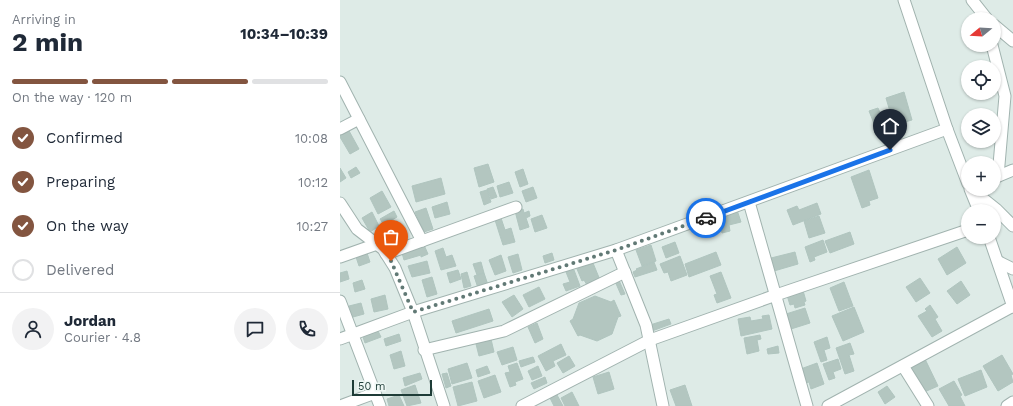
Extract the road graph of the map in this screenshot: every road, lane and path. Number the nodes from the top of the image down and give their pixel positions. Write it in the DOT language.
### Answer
graph roads {
  1 [pos="904,0"];
  2 [pos="972,0"];
  3 [pos="981,12"];
  4 [pos="1001,31"];
  5 [pos="1013,41"];
  6 [pos="994,52"];
  7 [pos="340,82"];
  8 [pos="359,119"];
  9 [pos="340,129"];
  10 [pos="947,129"];
  11 [pos="998,156"];
  12 [pos="961,166"];
  13 [pos="1013,170"];
  14 [pos="1001,175"];
  15 [pos="980,196"];
  16 [pos="749,202"];
  17 [pos="340,203"];
  18 [pos="516,207"];
  19 [pos="1013,226"];
  20 [pos="961,232"];
  21 [pos="422,241"];
  22 [pos="377,244"];
  23 [pos="992,244"];
  24 [pos="616,250"];
  25 [pos="386,254"];
  26 [pos="340,257"];
  27 [pos="999,262"];
  28 [pos="1013,269"];
  29 [pos="625,272"];
  30 [pos="776,295"];
  31 [pos="340,301"];
  32 [pos="1013,306"];
  33 [pos="413,312"];
  34 [pos="353,334"];
  35 [pos="340,339"];
  36 [pos="650,340"];
  37 [pos="424,350"];
  38 [pos="903,366"];
  39 [pos="375,393"];
  40 [pos="1013,402"];
  41 [pos="340,406"];
  42 [pos="380,406"];
  43 [pos="444,406"];
  44 [pos="522,406"];
  45 [pos="663,406"];
  46 [pos="807,406"];
  47 [pos="828,406"];
  48 [pos="928,406"];
  49 [pos="1007,406"];
  1 -- 10 [label="street"];
  2 -- 3 [label="street"];
  4 -- 5 [label="street"];
  6 -- 11 [label="street"];
  7 -- 8 [label="street"];
  8 -- 9 [label="street"];
  8 -- 21 [label="street"];
  10 -- 12 [label="street"];
  10 -- 16 [label="street"];
  13 -- 14 [label="street"];
  15 -- 19 [label="street"];
  16 -- 24 [label="street"];
  16 -- 30 [label="street"];
  17 -- 22 [label="street"];
  18 -- 21 [label="street"];
  20 -- 30 [label="street"];
  21 -- 25 [label="street"];
  22 -- 25 [label="street"];
  22 -- 26 [label="street"];
  23 -- 27 [label="street"];
  24 -- 29 [label="street"];
  24 -- 33 [label="street"];
  25 -- 33 [label="street"];
  27 -- 28 [label="street"];
  27 -- 32 [label="street"];
  29 -- 36 [label="street"];
  29 -- 37 [label="street"];
  30 -- 36 [label="street"];
  30 -- 46 [label="street"];
  31 -- 34 [label="street"];
  32 -- 38 [label="street"];
  33 -- 34 [label="street"];
  33 -- 37 [label="street"];
  34 -- 35 [label="street"];
  34 -- 39 [label="street"];
  36 -- 44 [label="street"];
  36 -- 45 [label="street"];
  37 -- 43 [label="street"];
  38 -- 47 [label="street"];
  38 -- 48 [label="street"];
  39 -- 41 [label="street"];
  39 -- 42 [label="street"];
  40 -- 49 [label="street"];
}
